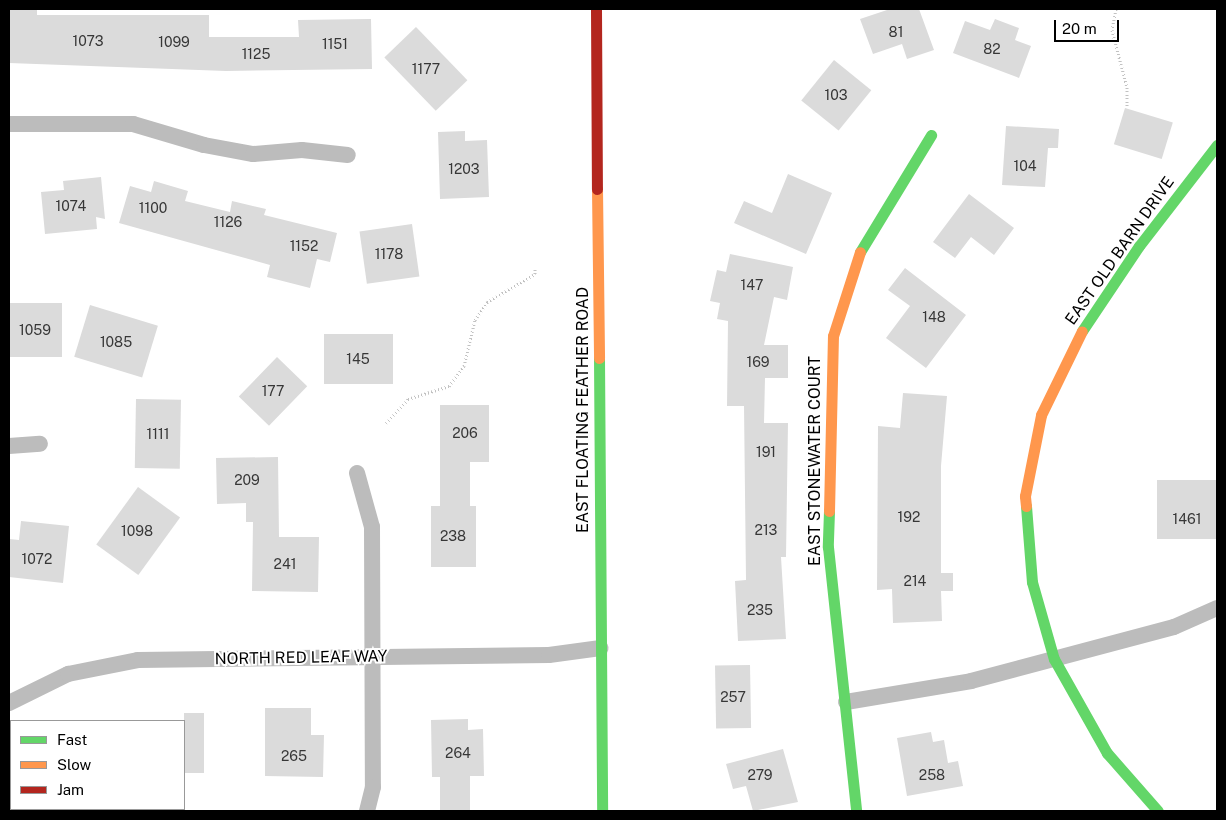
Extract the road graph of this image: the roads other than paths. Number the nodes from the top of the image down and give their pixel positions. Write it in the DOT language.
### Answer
graph roads {
  1 [pos="596,9"];
  2 [pos="9,124"];
  3 [pos="932,135"];
  4 [pos="1215,144"];
  5 [pos="348,155"];
  6 [pos="40,444"];
  7 [pos="9,446"];
  8 [pos="357,472"];
  9 [pos="1217,608"];
  10 [pos="601,648"];
  11 [pos="373,656"];
  12 [pos="1054,659"];
  13 [pos="846,702"];
  14 [pos="9,703"];
  15 [pos="367,811"];
  16 [pos="602,811"];
  17 [pos="856,811"];
  18 [pos="1158,811"];
  1 -- 10 [label="street, EAST FLOATING FEATHER ROAD"];
  2 -- 5 [label="street"];
  3 -- 13 [label="street, EAST STONEWATER COURT"];
  4 -- 12 [label="street, EAST OLD BARN DRIVE"];
  6 -- 7 [label="street"];
  8 -- 11 [label="street"];
  9 -- 12 [label="street"];
  10 -- 11 [label="street, NORTH RED LEAF WAY"];
  10 -- 16 [label="street, EAST FLOATING FEATHER ROAD"];
  11 -- 14 [label="street, NORTH RED LEAF WAY"];
  11 -- 15 [label="street"];
  12 -- 13 [label="street"];
  12 -- 18 [label="street, EAST OLD BARN DRIVE"];
  13 -- 17 [label="street, EAST STONEWATER COURT"];
}
